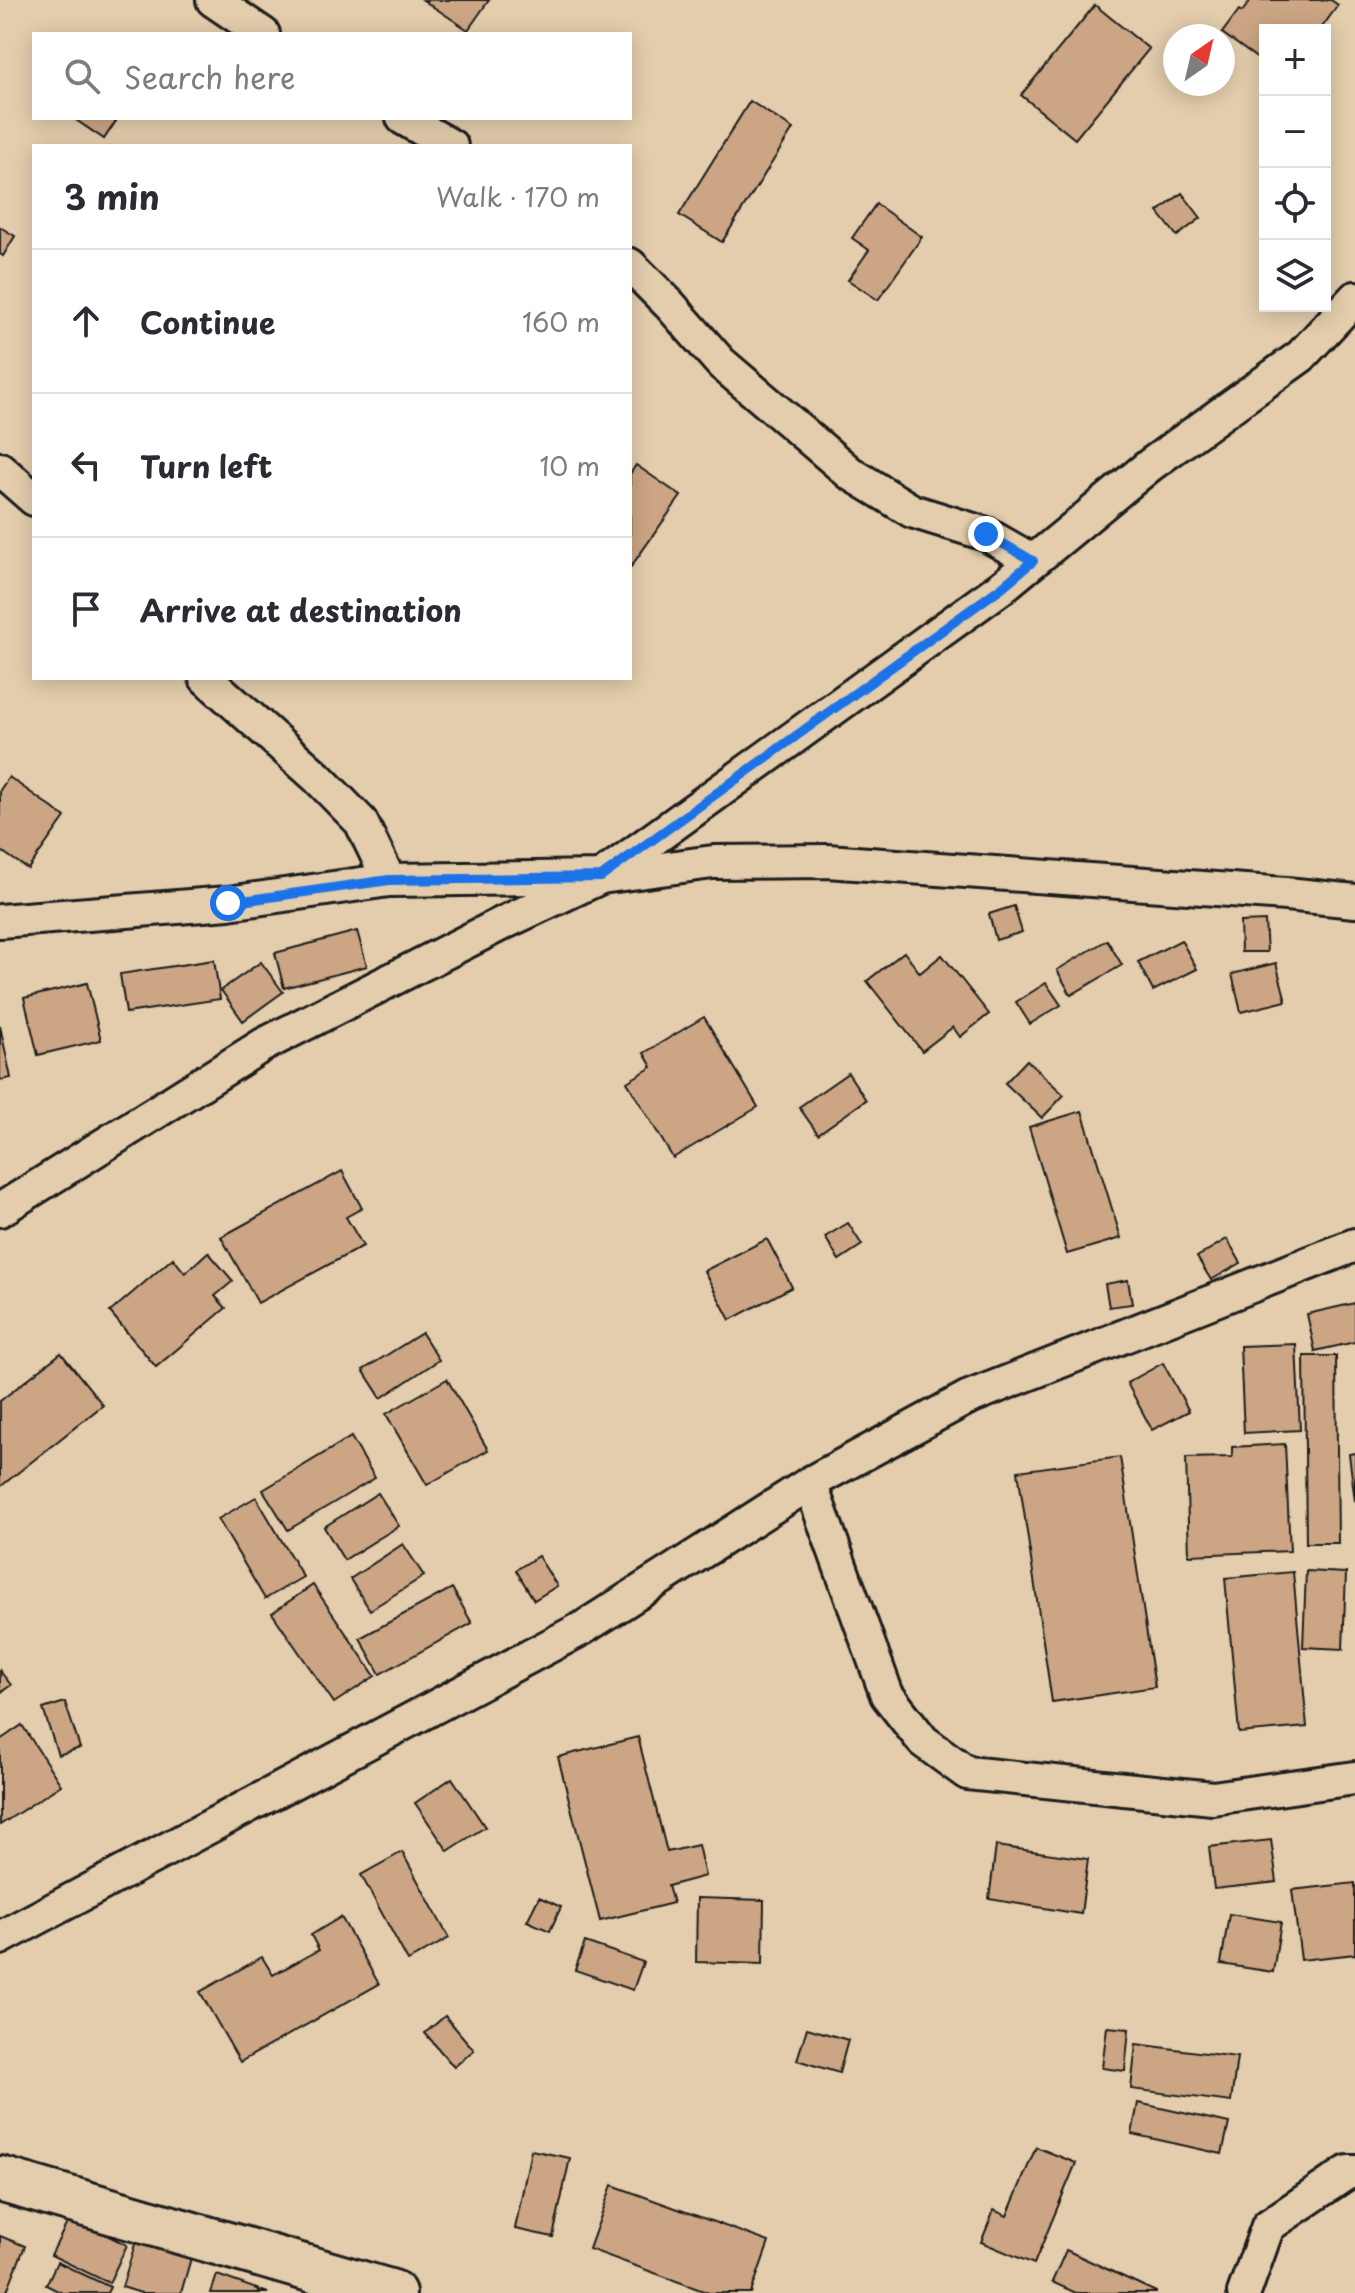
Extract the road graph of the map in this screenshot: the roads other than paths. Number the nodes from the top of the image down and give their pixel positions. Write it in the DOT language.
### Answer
graph roads {
  1 [pos="213,0"];
  2 [pos="260,32"];
  3 [pos="406,120"];
  4 [pos="448,144"];
  5 [pos="632,267"];
  6 [pos="1355,298"];
  7 [pos="0,469"];
  8 [pos="32,497"];
  9 [pos="1033,561"];
  10 [pos="208,680"];
  11 [pos="601,877"];
  12 [pos="389,880"];
  13 [pos="1355,901"];
  14 [pos="0,921"];
  15 [pos="0,1210"];
  16 [pos="1355,1245"];
  17 [pos="810,1483"];
  18 [pos="1355,1778"];
  19 [pos="0,1938"];
  20 [pos="1355,2172"];
  21 [pos="0,2179"];
  22 [pos="393,2293"];
  23 [pos="1244,2293"];
  1 -- 2 [label="street"];
  3 -- 4 [label="street"];
  5 -- 9 [label="street"];
  6 -- 9 [label="street"];
  7 -- 8 [label="street"];
  9 -- 11 [label="street"];
  10 -- 12 [label="street"];
  11 -- 12 [label="street"];
  11 -- 13 [label="street"];
  11 -- 15 [label="street"];
  12 -- 14 [label="street"];
  16 -- 17 [label="street"];
  17 -- 18 [label="street"];
  17 -- 19 [label="street"];
  20 -- 23 [label="street"];
  21 -- 22 [label="main road"];
}
